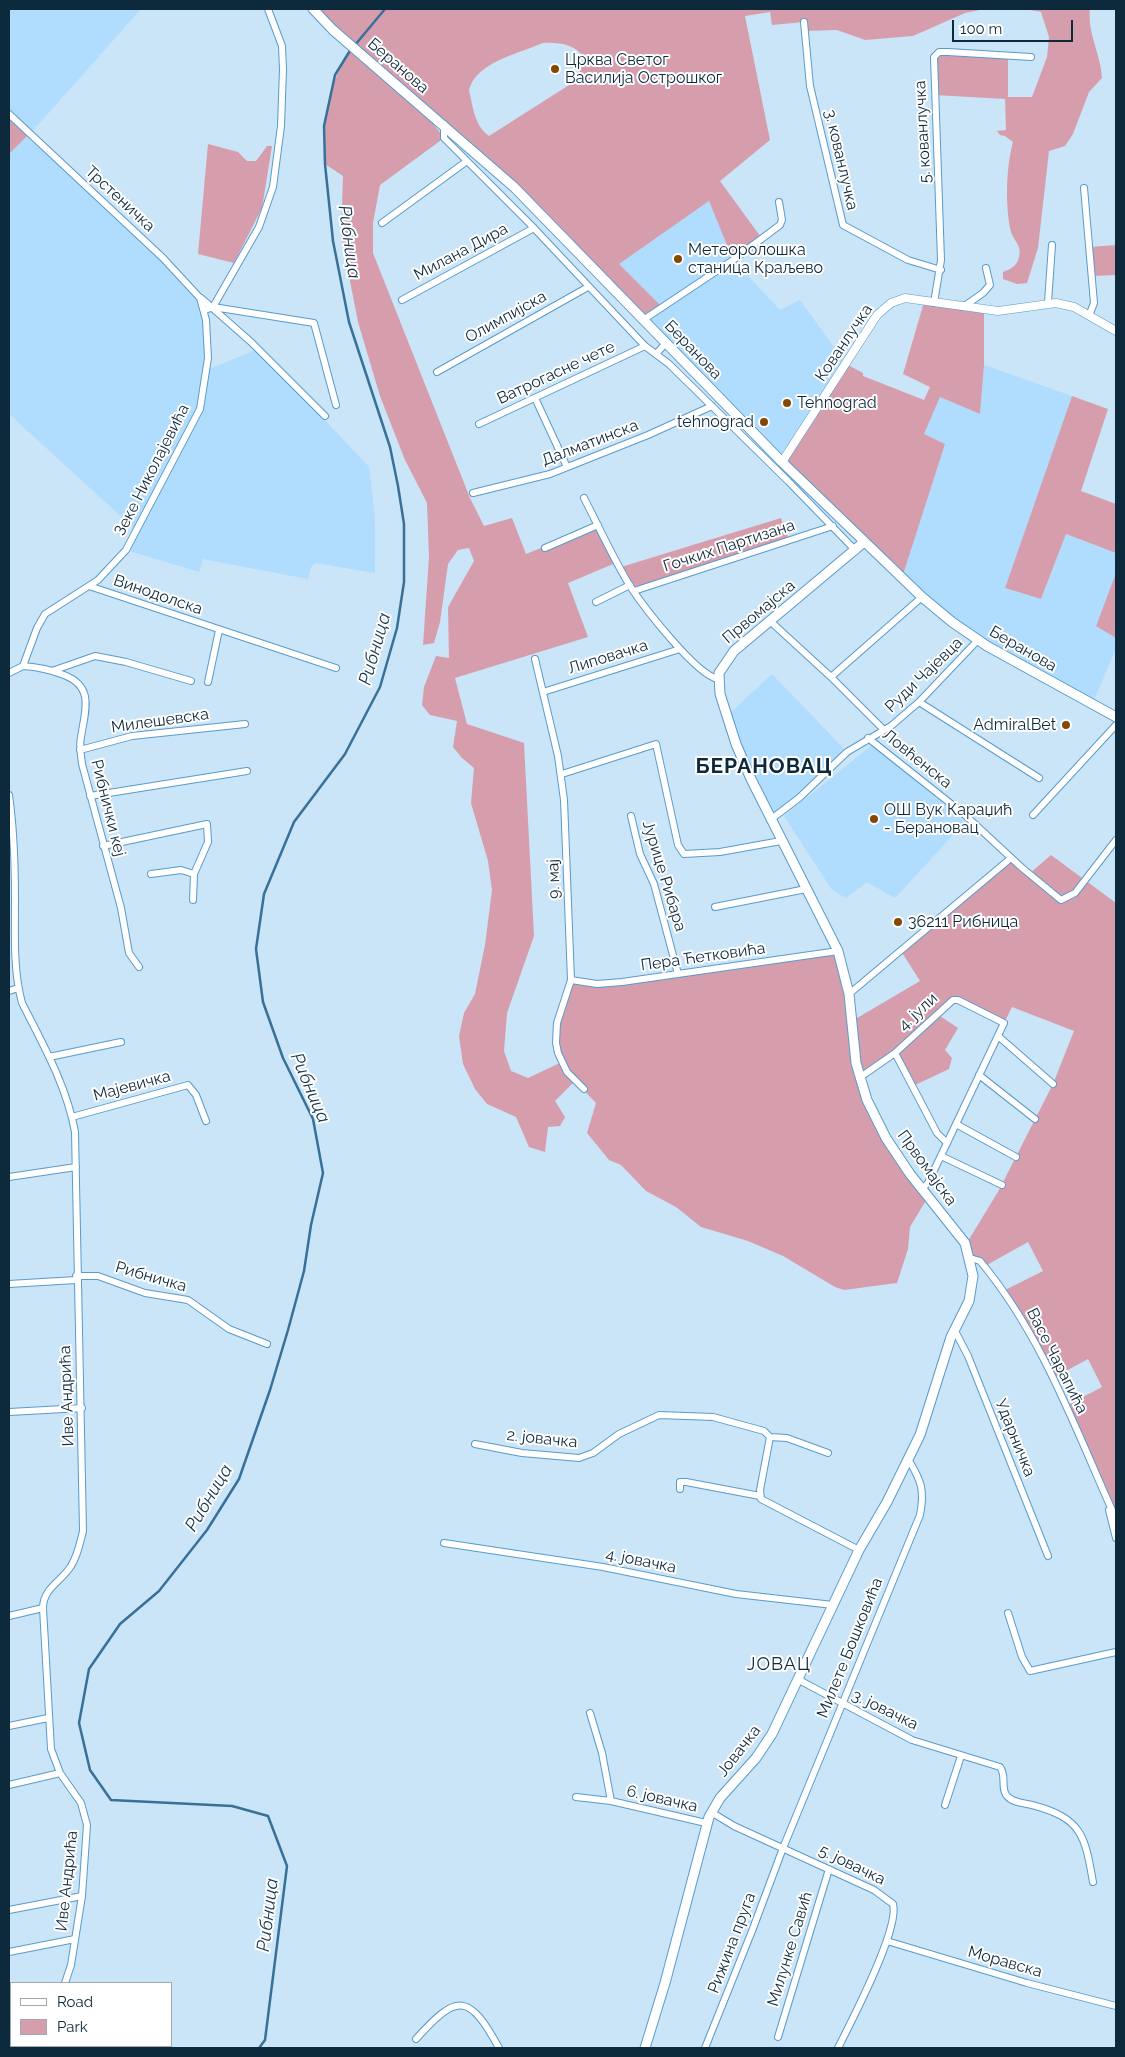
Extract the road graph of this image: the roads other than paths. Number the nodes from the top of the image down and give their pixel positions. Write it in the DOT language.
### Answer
graph roads {
  1 [pos="268,9"];
  2 [pos="313,9"];
  3 [pos="804,22"];
  4 [pos="1030,58"];
  5 [pos="9,114"];
  6 [pos="444,124"];
  7 [pos="467,161"];
  8 [pos="1084,188"];
  9 [pos="779,202"];
  10 [pos="382,223"];
  11 [pos="534,228"];
  12 [pos="1052,245"];
  13 [pos="986,268"];
  14 [pos="941,270"];
  15 [pos="588,287"];
  16 [pos="200,298"];
  17 [pos="402,300"];
  18 [pos="1048,302"];
  19 [pos="934,303"];
  20 [pos="213,307"];
  21 [pos="962,308"];
  22 [pos="205,310"];
  23 [pos="1090,316"];
  24 [pos="643,320"];
  25 [pos="1116,330"];
  26 [pos="665,344"];
  27 [pos="645,346"];
  28 [pos="656,354"];
  29 [pos="437,372"];
  30 [pos="535,398"];
  31 [pos="336,405"];
  32 [pos="712,406"];
  33 [pos="325,416"];
  34 [pos="479,424"];
  35 [pos="782,462"];
  36 [pos="566,467"];
  37 [pos="473,493"];
  38 [pos="584,498"];
  39 [pos="598,525"];
  40 [pos="833,526"];
  41 [pos="864,542"];
  42 [pos="545,548"];
  43 [pos="856,550"];
  44 [pos="89,586"];
  45 [pos="632,588"];
  46 [pos="922,597"];
  47 [pos="596,602"];
  48 [pos="770,621"];
  49 [pos="219,630"];
  50 [pos="978,640"];
  51 [pos="680,649"];
  52 [pos="535,659"];
  53 [pos="23,666"];
  54 [pos="336,668"];
  55 [pos="52,670"];
  56 [pos="9,674"];
  57 [pos="831,676"];
  58 [pos="718,679"];
  59 [pos="191,680"];
  60 [pos="208,682"];
  61 [pos="543,692"];
  62 [pos="919,702"];
  63 [pos="1116,717"];
  64 [pos="872,718"];
  65 [pos="245,724"];
  66 [pos="1116,725"];
  67 [pos="883,729"];
  68 [pos="870,737"];
  69 [pos="80,750"];
  70 [pos="247,771"];
  71 [pos="562,774"];
  72 [pos="1039,778"];
  73 [pos="9,795"];
  74 [pos="90,796"];
  75 [pos="1034,815"];
  76 [pos="632,816"];
  77 [pos="770,820"];
  78 [pos="1116,840"];
  79 [pos="781,841"];
  80 [pos="103,846"];
  81 [pos="1011,858"];
  82 [pos="151,874"];
  83 [pos="194,874"];
  84 [pos="806,889"];
  85 [pos="12,895"];
  86 [pos="193,900"];
  87 [pos="715,907"];
  88 [pos="838,951"];
  89 [pos="139,967"];
  90 [pos="678,974"];
  91 [pos="571,980"];
  92 [pos="18,988"];
  93 [pos="9,990"];
  94 [pos="850,994"];
  95 [pos="998,1036"];
  96 [pos="121,1042"];
  97 [pos="895,1053"];
  98 [pos="49,1057"];
  99 [pos="979,1075"];
  100 [pos="859,1078"];
  101 [pos="1052,1084"];
  102 [pos="584,1089"];
  103 [pos="72,1117"];
  104 [pos="1034,1119"];
  105 [pos="206,1121"];
  106 [pos="956,1124"];
  107 [pos="947,1143"];
  108 [pos="941,1156"];
  109 [pos="1016,1157"];
  110 [pos="76,1167"];
  111 [pos="9,1177"];
  112 [pos="1002,1185"];
  113 [pos="922,1190"];
  114 [pos="970,1258"];
  115 [pos="76,1278"];
  116 [pos="9,1284"];
  117 [pos="955,1331"];
  118 [pos="267,1344"];
  119 [pos="82,1408"];
  120 [pos="9,1412"];
  121 [pos="770,1437"];
  122 [pos="475,1444"];
  123 [pos="828,1453"];
  124 [pos="908,1459"];
  125 [pos="680,1489"];
  126 [pos="1104,1492"];
  127 [pos="760,1496"];
  128 [pos="1116,1518"];
  129 [pos="1116,1538"];
  130 [pos="444,1543"];
  131 [pos="858,1550"];
  132 [pos="1048,1556"];
  133 [pos="833,1604"];
  134 [pos="43,1608"];
  135 [pos="1008,1613"];
  136 [pos="9,1616"];
  137 [pos="1116,1652"];
  138 [pos="799,1680"];
  139 [pos="841,1704"];
  140 [pos="590,1713"];
  141 [pos="48,1718"];
  142 [pos="9,1726"];
  143 [pos="961,1756"];
  144 [pos="60,1773"];
  145 [pos="9,1785"];
  146 [pos="576,1797"];
  147 [pos="611,1801"];
  148 [pos="945,1806"];
  149 [pos="711,1812"];
  150 [pos="706,1823"];
  151 [pos="783,1848"];
  152 [pos="829,1869"];
  153 [pos="1093,1882"];
  154 [pos="82,1896"];
  155 [pos="9,1910"];
  156 [pos="75,1939"];
  157 [pos="887,1940"];
  158 [pos="9,1952"];
  159 [pos="66,1982"];
  160 [pos="1116,2006"];
  161 [pos="778,2037"];
  162 [pos="416,2039"];
  163 [pos="499,2048"];
  164 [pos="644,2048"];
  165 [pos="704,2048"];
  166 [pos="838,2048"];
  1 -- 20 [label="street"];
  2 -- 6 [label="main road, Беранова"];
  3 -- 14 [label="street, 3. кованлучка"];
  4 -- 14 [label="street, 5. кованлучка"];
  5 -- 16 [label="street, Трстеничка"];
  6 -- 7 [label="street, Беранова"];
  6 -- 24 [label="main road, Беранова"];
  7 -- 10 [label="street"];
  7 -- 11 [label="street, Беранова"];
  8 -- 23 [label="street"];
  9 -- 24 [label="street"];
  11 -- 15 [label="street, Беранова"];
  11 -- 17 [label="street, Милана Дира"];
  12 -- 18 [label="street"];
  13 -- 21 [label="street"];
  14 -- 19 [label="street, 5. кованлучка"];
  15 -- 27 [label="street, Беранова"];
  15 -- 29 [label="street, Олимпијска"];
  16 -- 20 [label="street"];
  16 -- 22 [label="street, Трстеничка"];
  18 -- 21 [label="street, Кованлучка"];
  18 -- 23 [label="street, Кованлучка"];
  19 -- 21 [label="street, Кованлучка"];
  19 -- 35 [label="street, Кованлучка"];
  20 -- 22 [label="street"];
  20 -- 31 [label="street"];
  20 -- 33 [label="street"];
  22 -- 44 [label="street, Зеке Николајевића"];
  23 -- 25 [label="street, Кованлучка"];
  24 -- 26 [label="main road, Беранова"];
  26 -- 28 [label="street"];
  26 -- 35 [label="main road, Беранова"];
  27 -- 28 [label="street, Беранова"];
  27 -- 30 [label="street, Ватрогасне чете"];
  28 -- 32 [label="street, Беранова"];
  30 -- 34 [label="street, Ватрогасне чете"];
  30 -- 36 [label="street"];
  32 -- 36 [label="street, Далматинска"];
  32 -- 40 [label="street, Беранова"];
  35 -- 41 [label="main road, Беранова"];
  36 -- 37 [label="street, Далматинска"];
  38 -- 39 [label="street"];
  39 -- 42 [label="street"];
  39 -- 45 [label="street"];
  40 -- 43 [label="street, Беранова"];
  40 -- 45 [label="street, Гочких Партизана"];
  41 -- 43 [label="main road, Првомајска"];
  41 -- 46 [label="main road, Беранова"];
  43 -- 48 [label="main road, Првомајска"];
  44 -- 49 [label="street, Винодолска"];
  44 -- 53 [label="street, Зеке Николајевића"];
  45 -- 47 [label="street, Гочких Партизана"];
  45 -- 51 [label="street"];
  46 -- 50 [label="main road, Беранова"];
  46 -- 57 [label="street"];
  48 -- 57 [label="street, Ловћенска"];
  48 -- 58 [label="main road, Првомајска"];
  49 -- 54 [label="street, Винодолска"];
  49 -- 60 [label="street, Винодолска"];
  50 -- 62 [label="street, Руди Чајевца"];
  50 -- 63 [label="main road, Беранова"];
  51 -- 58 [label="street"];
  51 -- 61 [label="street, Липовачка"];
  52 -- 61 [label="street, 9. мај"];
  53 -- 55 [label="street, Рибнички кеј"];
  53 -- 56 [label="street"];
  55 -- 59 [label="street"];
  55 -- 69 [label="street, Рибнички кеј"];
  57 -- 64 [label="street, Ловћенска"];
  58 -- 77 [label="main road, Првомајска"];
  61 -- 71 [label="street, 9. мај"];
  62 -- 67 [label="street, Руди Чајевца"];
  62 -- 72 [label="street"];
  64 -- 67 [label="street, Ловћенска"];
  64 -- 68 [label="street"];
  65 -- 69 [label="street, Милешевска"];
  66 -- 75 [label="street"];
  67 -- 68 [label="street, Руди Чајевца"];
  68 -- 77 [label="street, Руди Чајевца"];
  68 -- 81 [label="street, Ловћенска"];
  69 -- 74 [label="street, Рибнички кеј"];
  70 -- 74 [label="street"];
  71 -- 79 [label="street"];
  71 -- 91 [label="street, 9. мај"];
  73 -- 85 [label="street, Иве Андрића"];
  74 -- 80 [label="street, Рибнички кеј"];
  76 -- 90 [label="street, Јурице Рибара"];
  77 -- 79 [label="main road, Првомајска"];
  78 -- 81 [label="street, Ловћенска"];
  79 -- 84 [label="main road, Првомајска"];
  80 -- 83 [label="street"];
  80 -- 89 [label="street, Рибнички кеј"];
  81 -- 94 [label="street"];
  82 -- 83 [label="street"];
  83 -- 86 [label="street"];
  84 -- 87 [label="street"];
  84 -- 88 [label="main road, Првомајска"];
  85 -- 92 [label="street, Иве Андрића"];
  88 -- 90 [label="street, Пера Ћетковића"];
  88 -- 94 [label="main road, Првомајска"];
  90 -- 91 [label="street, Пера Ћетковића"];
  91 -- 102 [label="street, 9. мај"];
  92 -- 93 [label="street"];
  92 -- 98 [label="street, Иве Андрића"];
  94 -- 100 [label="main road, Првомајска"];
  95 -- 97 [label="street, 4. јули"];
  95 -- 99 [label="street"];
  95 -- 101 [label="street"];
  96 -- 98 [label="street"];
  97 -- 100 [label="street, 4. јули"];
  97 -- 107 [label="street, 4. јули"];
  98 -- 103 [label="street, Иве Андрића"];
  99 -- 104 [label="street"];
  99 -- 106 [label="street"];
  100 -- 113 [label="main road, Првомајска"];
  103 -- 105 [label="street, Мајевичка"];
  103 -- 110 [label="street, Иве Андрића"];
  106 -- 107 [label="street"];
  106 -- 109 [label="street"];
  107 -- 108 [label="street"];
  108 -- 112 [label="street, Првомајска"];
  108 -- 113 [label="street"];
  110 -- 111 [label="street"];
  110 -- 115 [label="street, Иве Андрића"];
  113 -- 114 [label="main road, Првомајска"];
  114 -- 117 [label="main road, Првомајска"];
  114 -- 126 [label="street, Васе Чарапића"];
  115 -- 116 [label="street, Рибничка"];
  115 -- 118 [label="street, Рибничка"];
  115 -- 119 [label="street, Иве Андрића"];
  117 -- 124 [label="main road, Првомајска"];
  117 -- 132 [label="street, Ударничка"];
  119 -- 120 [label="street"];
  119 -- 134 [label="street, Иве Андрића"];
  121 -- 122 [label="street, 2. јовачка"];
  121 -- 123 [label="street, 2. јовачка"];
  121 -- 127 [label="street"];
  124 -- 131 [label="main road, Јовачка"];
  124 -- 139 [label="street, Милете Бошковића"];
  125 -- 127 [label="street"];
  126 -- 128 [label="street"];
  126 -- 129 [label="street"];
  127 -- 131 [label="street"];
  130 -- 133 [label="street, 4. јовачка"];
  131 -- 133 [label="main road, Јовачка"];
  133 -- 138 [label="main road, Јовачка"];
  134 -- 136 [label="street"];
  134 -- 141 [label="street, Иве Андрића"];
  135 -- 137 [label="street"];
  138 -- 139 [label="street, 3. јовачка"];
  138 -- 149 [label="main road, Јовачка"];
  139 -- 143 [label="street, 3. јовачка"];
  139 -- 151 [label="street, Милете Бошковића"];
  140 -- 147 [label="street, 6. јовачка"];
  141 -- 142 [label="street"];
  141 -- 144 [label="street, Иве Андрића"];
  143 -- 148 [label="street"];
  143 -- 153 [label="street, 3. јовачка"];
  144 -- 145 [label="street"];
  144 -- 154 [label="street, Иве Андрића"];
  146 -- 147 [label="street, 6. јовачка"];
  147 -- 150 [label="street, 6. јовачка"];
  149 -- 150 [label="main road, Јовачка"];
  149 -- 151 [label="street, 5. јовачка"];
  150 -- 164 [label="main road, Јовачка"];
  151 -- 152 [label="street, 5. јовачка"];
  151 -- 165 [label="street, Рижина пруга"];
  152 -- 157 [label="street, 5. јовачка"];
  152 -- 161 [label="street, Милунке Савић"];
  154 -- 155 [label="street"];
  154 -- 156 [label="street, Иве Андрића"];
  156 -- 158 [label="street"];
  156 -- 159 [label="street, Иве Андрића"];
  157 -- 160 [label="street, Моравска"];
  157 -- 166 [label="street, 5. јовачка"];
  162 -- 163 [label="street"];
}
